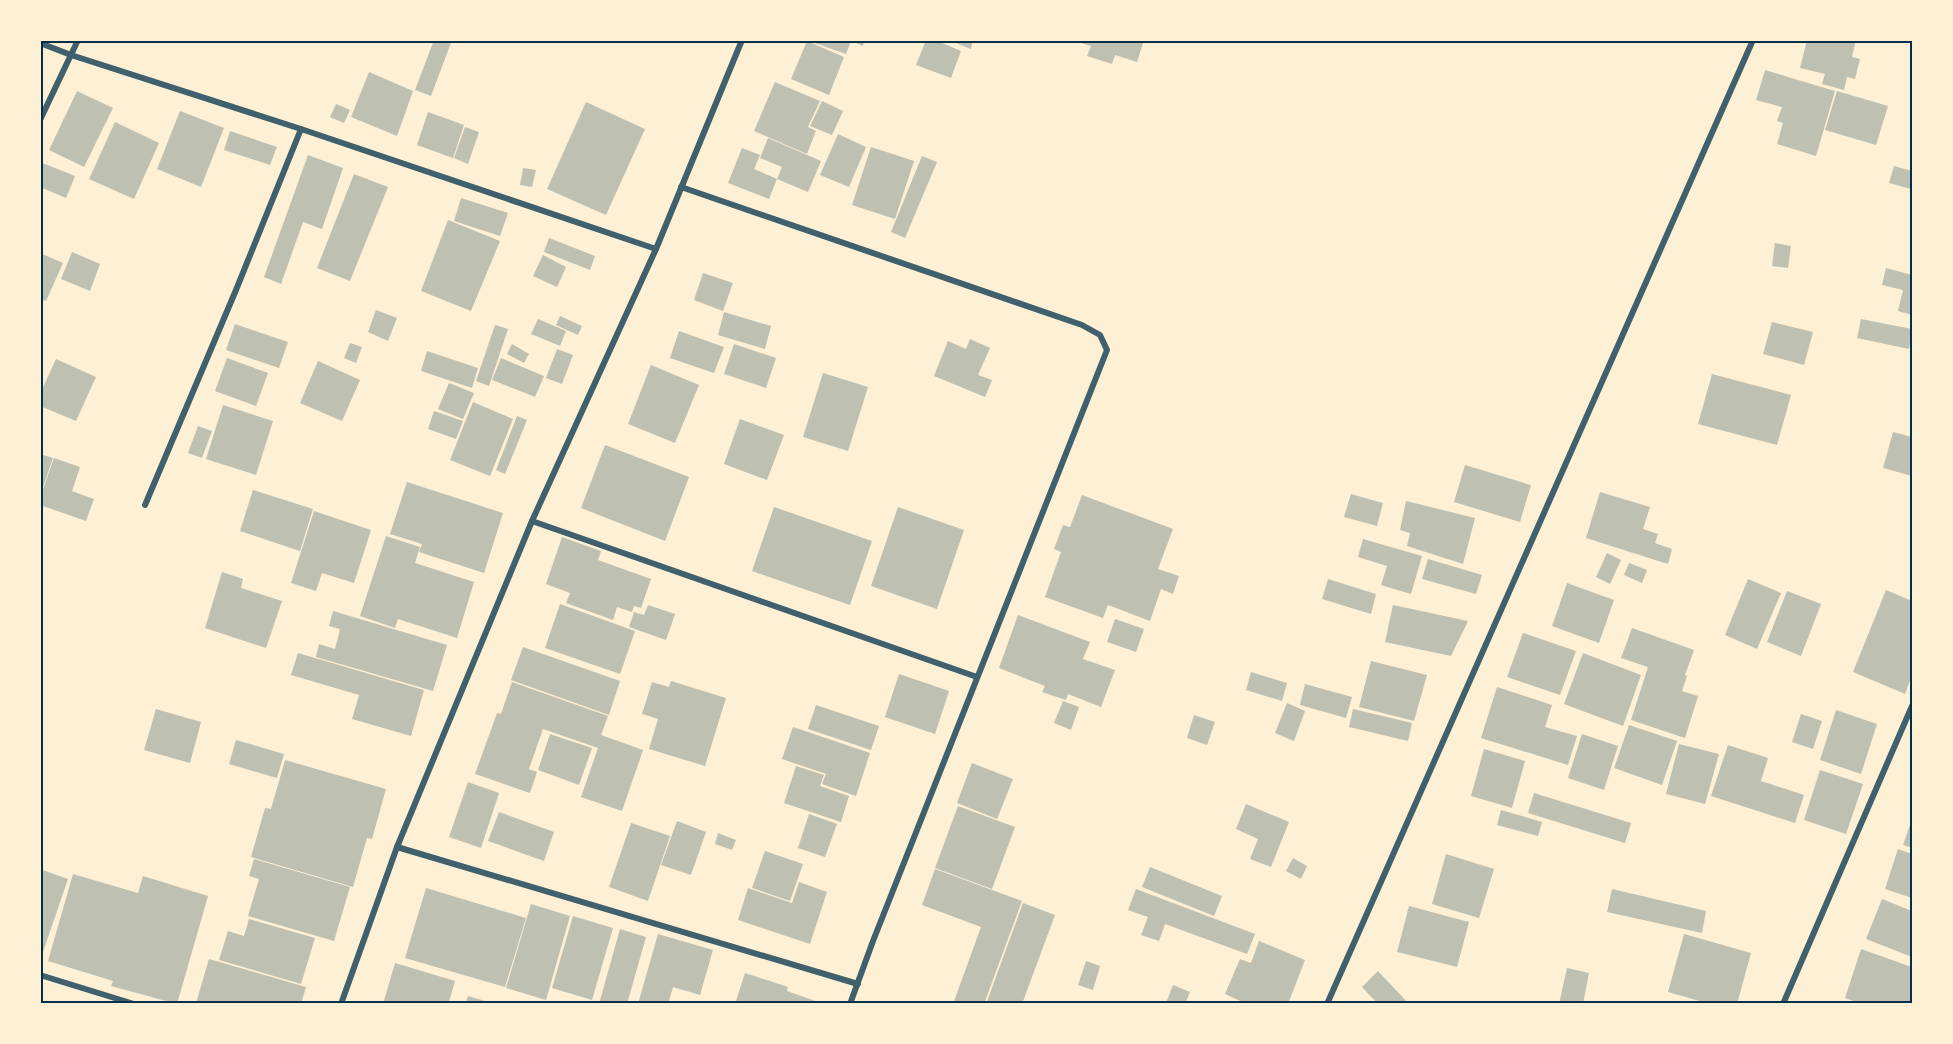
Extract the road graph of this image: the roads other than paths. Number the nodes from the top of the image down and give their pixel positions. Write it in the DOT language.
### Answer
graph roads {
  1 [pos="78,40"];
  2 [pos="742,40"];
  3 [pos="1753,40"];
  4 [pos="40,43"];
  5 [pos="71,55"];
  6 [pos="40,120"];
  7 [pos="301,129"];
  8 [pos="681,187"];
  9 [pos="656,249"];
  10 [pos="145,505"];
  11 [pos="532,521"];
  12 [pos="977,677"];
  13 [pos="1912,706"];
  14 [pos="397,847"];
  15 [pos="40,975"];
  16 [pos="858,984"];
  17 [pos="134,1004"];
  18 [pos="341,1004"];
  19 [pos="850,1004"];
  20 [pos="1327,1004"];
  21 [pos="1783,1004"];
  1 -- 5 [label="street"];
  2 -- 8 [label="street"];
  3 -- 20 [label="street"];
  4 -- 5 [label="street"];
  5 -- 6 [label="street"];
  5 -- 7 [label="street"];
  7 -- 9 [label="street"];
  7 -- 10 [label="street"];
  8 -- 9 [label="street"];
  8 -- 12 [label="street"];
  9 -- 11 [label="street"];
  11 -- 12 [label="street"];
  11 -- 14 [label="street"];
  12 -- 16 [label="street"];
  13 -- 21 [label="street"];
  14 -- 16 [label="street"];
  14 -- 18 [label="street"];
  15 -- 17 [label="street"];
  16 -- 19 [label="street"];
}
